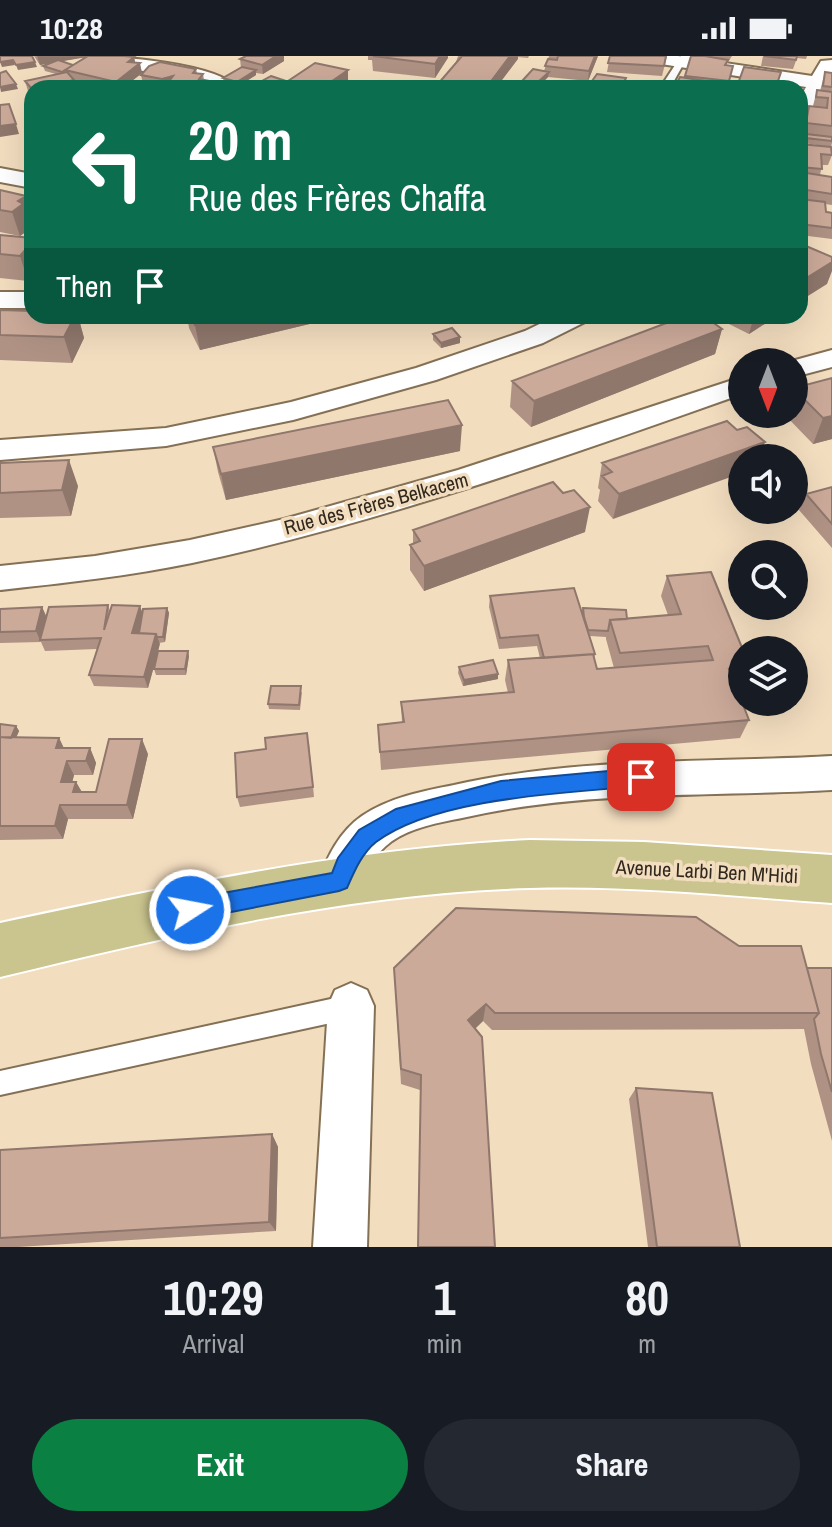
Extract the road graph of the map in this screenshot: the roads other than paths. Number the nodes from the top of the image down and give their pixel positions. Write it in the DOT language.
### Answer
graph roads {
  1 [pos="94,56"];
  2 [pos="642,56"];
  3 [pos="684,59"];
  4 [pos="832,61"];
  5 [pos="211,80"];
  6 [pos="670,80"];
  7 [pos="802,80"];
  8 [pos="824,84"];
  9 [pos="808,105"];
  10 [pos="0,175"];
  11 [pos="24,180"];
  12 [pos="0,300"];
  13 [pos="24,300"];
  14 [pos="560,324"];
  15 [pos="832,358"];
  16 [pos="808,365"];
  17 [pos="728,390"];
  18 [pos="0,450"];
  19 [pos="0,578"];
  20 [pos="832,773"];
  21 [pos="832,848"];
  22 [pos="583,864"];
  23 [pos="832,879"];
  24 [pos="339,881"];
  25 [pos="832,907"];
  26 [pos="16,942"];
  27 [pos="351,1006"];
  28 [pos="0,1083"];
  29 [pos="340,1247"];
  1 -- 5 [label="street"];
  2 -- 3 [label="street"];
  3 -- 6 [label="lane"];
  3 -- 7 [label="street"];
  4 -- 8 [label="street"];
  8 -- 9 [label="street"];
  10 -- 11 [label="street"];
  12 -- 13 [label="street"];
  14 -- 18 [label="street"];
  15 -- 16 [label="street"];
  17 -- 19 [label="street, Rue des Frères Belkacem"];
  20 -- 24 [label="street"];
  21 -- 22 [label="main road, Avenue Larbi Ben M'Hidi"];
  22 -- 23 [label="main road, Avenue Larbi Ben M'Hidi"];
  22 -- 24 [label="main road, Avenue Larbi Ben M'Hidi"];
  22 -- 25 [label="main road, Avenue Larbi Ben M'Hidi"];
  24 -- 26 [label="main road, Avenue Larbi Ben M'Hidi"];
  27 -- 28 [label="lane"];
  27 -- 29 [label="street"];
}
